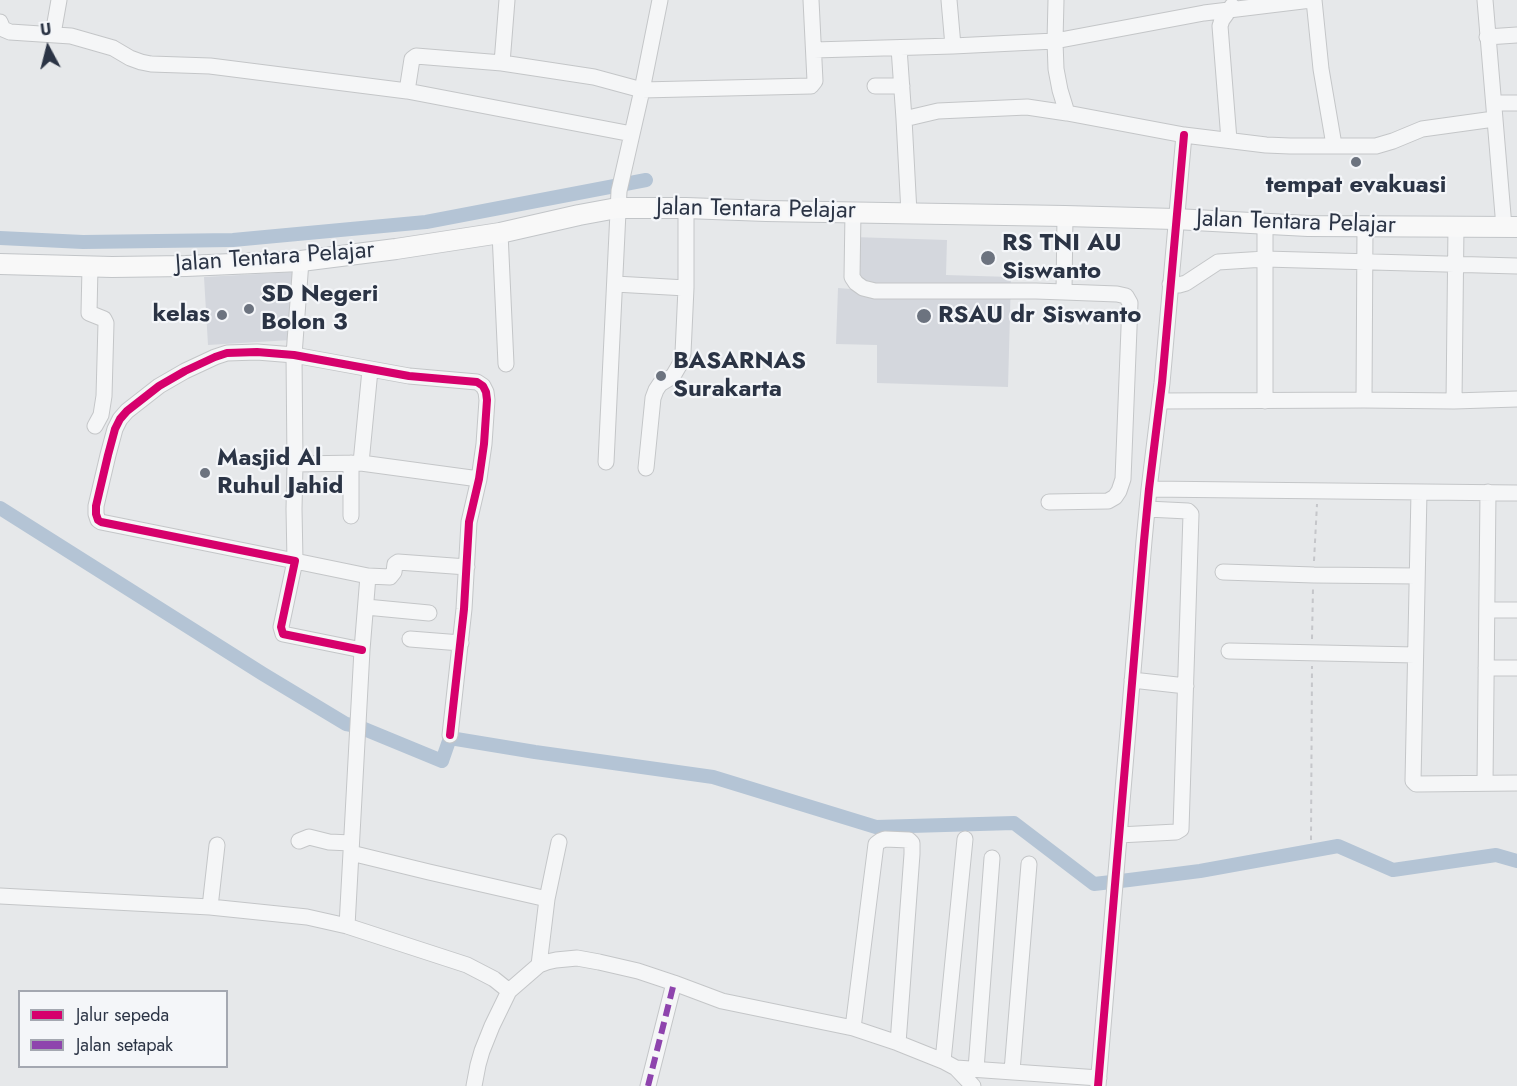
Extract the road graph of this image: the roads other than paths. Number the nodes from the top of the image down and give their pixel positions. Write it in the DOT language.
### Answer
graph roads {
  1 [pos="59,0"];
  2 [pos="507,0"];
  3 [pos="660,0"];
  4 [pos="811,0"];
  5 [pos="949,0"];
  6 [pos="1056,0"];
  7 [pos="1312,0"];
  8 [pos="1485,0"];
  9 [pos="1225,9"];
  10 [pos="0,22"];
  11 [pos="53,34"];
  12 [pos="1517,35"];
  13 [pos="1487,37"];
  14 [pos="1055,41"];
  15 [pos="953,46"];
  16 [pos="900,48"];
  17 [pos="814,50"];
  18 [pos="502,63"];
  19 [pos="874,86"];
  20 [pos="902,86"];
  21 [pos="642,90"];
  22 [pos="407,91"];
  23 [pos="1063,102"];
  24 [pos="1494,103"];
  25 [pos="1517,103"];
  26 [pos="904,119"];
  27 [pos="1494,119"];
  28 [pos="632,134"];
  29 [pos="1184,135"];
  30 [pos="1229,140"];
  31 [pos="1334,145"];
  32 [pos="619,194"];
  33 [pos="1509,201"];
  34 [pos="686,208"];
  35 [pos="853,212"];
  36 [pos="909,213"];
  37 [pos="1065,216"];
  38 [pos="1175,219"];
  39 [pos="1265,225"];
  40 [pos="1365,226"];
  41 [pos="1456,226"];
  42 [pos="1511,227"];
  43 [pos="500,233"];
  44 [pos="1265,260"];
  45 [pos="301,261"];
  46 [pos="1365,262"];
  47 [pos="0,264"];
  48 [pos="1456,265"];
  49 [pos="1517,266"];
  50 [pos="90,267"];
  51 [pos="615,284"];
  52 [pos="1170,285"];
  53 [pos="686,288"];
  54 [pos="1064,292"];
  55 [pos="294,355"];
  56 [pos="506,364"];
  57 [pos="370,370"];
  58 [pos="1517,399"];
  59 [pos="1160,400"];
  60 [pos="1364,400"];
  61 [pos="1265,401"];
  62 [pos="1454,401"];
  63 [pos="95,426"];
  64 [pos="606,462"];
  65 [pos="356,463"];
  66 [pos="295,464"];
  67 [pos="646,468"];
  68 [pos="479,479"];
  69 [pos="1149,489"];
  70 [pos="1419,492"];
  71 [pos="1488,492"];
  72 [pos="1517,493"];
  73 [pos="1049,502"];
  74 [pos="1147,509"];
  75 [pos="351,516"];
  76 [pos="295,561"];
  77 [pos="467,567"];
  78 [pos="1223,572"];
  79 [pos="368,576"];
  80 [pos="1417,576"];
  81 [pos="366,607"];
  82 [pos="1487,610"];
  83 [pos="1517,610"];
  84 [pos="429,613"];
  85 [pos="410,639"];
  86 [pos="460,643"];
  87 [pos="363,650"];
  88 [pos="1229,651"];
  89 [pos="1415,656"];
  90 [pos="1486,668"];
  91 [pos="1517,668"];
  92 [pos="1132,680"];
  93 [pos="1186,686"];
  94 [pos="450,735"];
  95 [pos="1485,783"];
  96 [pos="1517,783"];
  97 [pos="1119,835"];
  98 [pos="964,839"];
  99 [pos="299,841"];
  100 [pos="559,842"];
  101 [pos="217,844"];
  102 [pos="351,848"];
  103 [pos="992,858"];
  104 [pos="1029,864"];
  105 [pos="0,896"];
  106 [pos="547,899"];
  107 [pos="210,907"];
  108 [pos="347,926"];
  109 [pos="539,965"];
  110 [pos="674,982"];
  111 [pos="509,991"];
  112 [pos="853,1028"];
  113 [pos="898,1043"];
  114 [pos="949,1064"];
  115 [pos="976,1069"];
  116 [pos="1012,1071"];
  117 [pos="1099,1082"];
  118 [pos="479,1085"];
  119 [pos="648,1086"];
  120 [pos="973,1086"];
  1 -- 11 [label="street"];
  2 -- 18 [label="street"];
  3 -- 21 [label="street"];
  4 -- 17 [label="street"];
  5 -- 15 [label="street"];
  6 -- 14 [label="street"];
  7 -- 9 [label="street"];
  7 -- 31 [label="street"];
  8 -- 13 [label="street"];
  9 -- 14 [label="street"];
  9 -- 30 [label="street"];
  10 -- 11 [label="street"];
  11 -- 22 [label="street"];
  12 -- 13 [label="street"];
  13 -- 24 [label="street"];
  14 -- 15 [label="street"];
  14 -- 23 [label="street"];
  15 -- 16 [label="street"];
  16 -- 17 [label="street"];
  16 -- 20 [label="street"];
  17 -- 21 [label="street"];
  18 -- 21 [label="street"];
  18 -- 22 [label="street"];
  19 -- 20 [label="street"];
  20 -- 26 [label="street"];
  21 -- 28 [label="street"];
  22 -- 28 [label="street"];
  23 -- 26 [label="street"];
  23 -- 29 [label="street"];
  24 -- 25 [label="street"];
  24 -- 27 [label="street"];
  26 -- 36 [label="street"];
  27 -- 31 [label="street"];
  27 -- 33 [label="street"];
  28 -- 32 [label="street"];
  29 -- 30 [label="street"];
  29 -- 38 [label="street"];
  30 -- 31 [label="street"];
  32 -- 34 [label="main road, Jalan Tentara Pelajar"];
  32 -- 43 [label="main road, Jalan Tentara Pelajar"];
  32 -- 51 [label="street"];
  33 -- 42 [label="street"];
  34 -- 35 [label="main road, Jalan Tentara Pelajar"];
  34 -- 53 [label="street"];
  35 -- 36 [label="main road, Jalan Tentara Pelajar"];
  35 -- 54 [label="street"];
  36 -- 37 [label="main road, Jalan Tentara Pelajar"];
  37 -- 38 [label="main road, Jalan Tentara Pelajar"];
  37 -- 54 [label="street"];
  38 -- 39 [label="main road, Jalan Tentara Pelajar"];
  38 -- 52 [label="street"];
  39 -- 40 [label="main road, Jalan Tentara Pelajar"];
  39 -- 44 [label="street"];
  40 -- 41 [label="main road, Jalan Tentara Pelajar"];
  40 -- 46 [label="street"];
  41 -- 42 [label="main road, Jalan Tentara Pelajar"];
  41 -- 48 [label="street"];
  43 -- 45 [label="main road, Jalan Tentara Pelajar"];
  43 -- 56 [label="street"];
  44 -- 46 [label="street"];
  44 -- 52 [label="street"];
  44 -- 61 [label="street"];
  45 -- 50 [label="main road, Jalan Tentara Pelajar"];
  45 -- 55 [label="street"];
  46 -- 48 [label="street"];
  46 -- 60 [label="street"];
  47 -- 50 [label="main road, Jalan Tentara Pelajar"];
  48 -- 49 [label="street"];
  48 -- 62 [label="street"];
  50 -- 63 [label="street"];
  51 -- 53 [label="street"];
  51 -- 64 [label="street"];
  52 -- 59 [label="street"];
  53 -- 67 [label="street"];
  54 -- 73 [label="street"];
  55 -- 57 [label="street"];
  55 -- 66 [label="street"];
  55 -- 76 [label="street"];
  57 -- 65 [label="street"];
  57 -- 68 [label="street"];
  58 -- 62 [label="street"];
  59 -- 61 [label="street"];
  59 -- 69 [label="street"];
  60 -- 61 [label="street"];
  60 -- 62 [label="street"];
  65 -- 66 [label="street"];
  65 -- 68 [label="street"];
  65 -- 75 [label="street"];
  66 -- 76 [label="street"];
  68 -- 77 [label="street"];
  69 -- 70 [label="street"];
  69 -- 74 [label="street"];
  70 -- 71 [label="street"];
  70 -- 80 [label="street"];
  71 -- 72 [label="street"];
  71 -- 82 [label="street"];
  74 -- 92 [label="street"];
  74 -- 93 [label="street"];
  76 -- 79 [label="street"];
  76 -- 87 [label="street"];
  77 -- 79 [label="street"];
  77 -- 86 [label="street"];
  78 -- 80 [label="street"];
  79 -- 81 [label="street"];
  80 -- 89 [label="street"];
  81 -- 84 [label="street"];
  81 -- 87 [label="street"];
  82 -- 83 [label="street"];
  82 -- 90 [label="street"];
  85 -- 86 [label="street"];
  86 -- 94 [label="street"];
  87 -- 102 [label="street"];
  88 -- 89 [label="street"];
  89 -- 95 [label="street"];
  90 -- 91 [label="street"];
  90 -- 95 [label="street"];
  92 -- 93 [label="street"];
  92 -- 97 [label="street"];
  93 -- 97 [label="street"];
  95 -- 96 [label="street"];
  97 -- 117 [label="street"];
  98 -- 114 [label="street"];
  99 -- 102 [label="street"];
  100 -- 106 [label="street"];
  101 -- 107 [label="street"];
  102 -- 106 [label="street"];
  102 -- 108 [label="street"];
  103 -- 115 [label="street"];
  104 -- 116 [label="street"];
  105 -- 107 [label="street"];
  106 -- 109 [label="street"];
  107 -- 108 [label="street"];
  108 -- 111 [label="street"];
  109 -- 110 [label="street"];
  109 -- 111 [label="street"];
  110 -- 112 [label="street"];
  110 -- 119 [label="street"];
  111 -- 118 [label="street"];
  112 -- 113 [label="street"];
  112 -- 113 [label="street"];
  113 -- 114 [label="street"];
  114 -- 115 [label="street"];
  114 -- 120 [label="street"];
  115 -- 116 [label="street"];
  116 -- 117 [label="street"];
}
